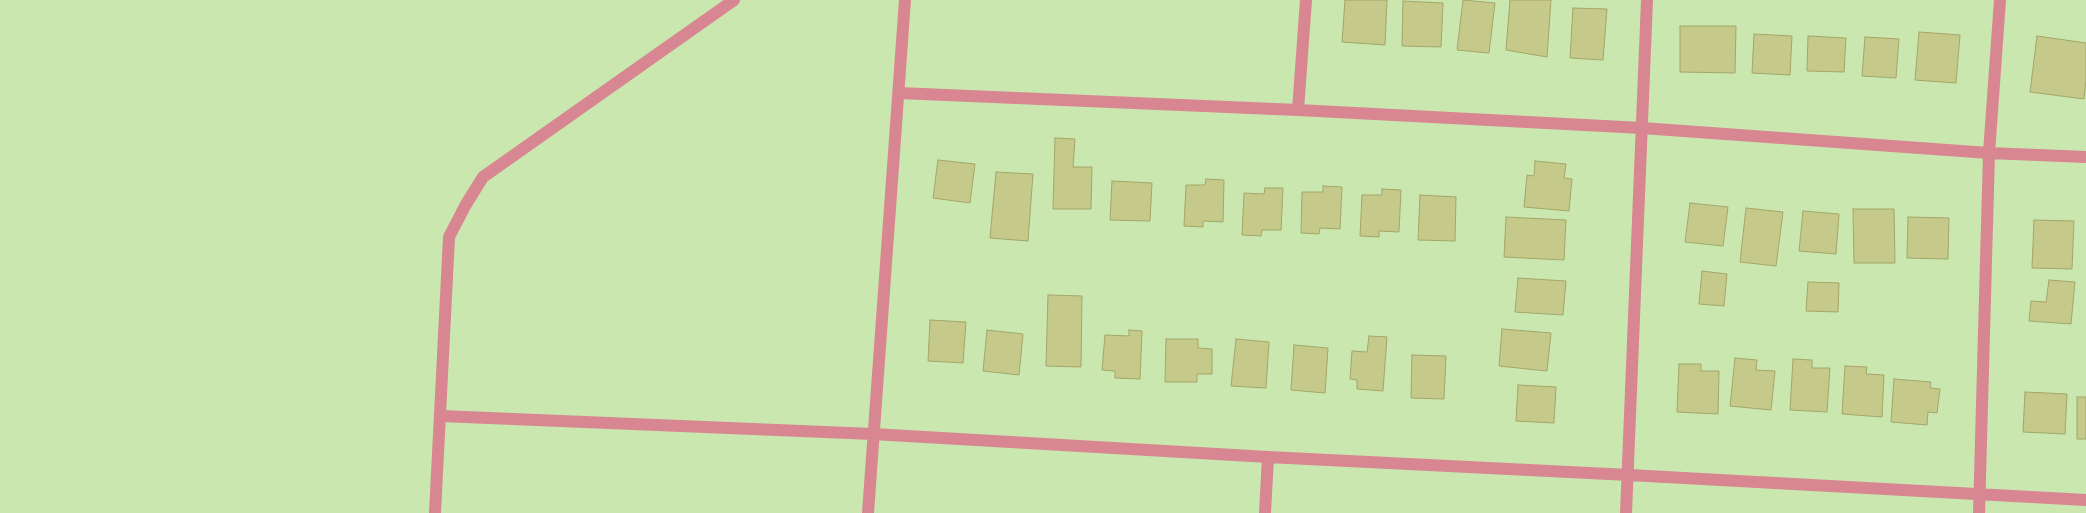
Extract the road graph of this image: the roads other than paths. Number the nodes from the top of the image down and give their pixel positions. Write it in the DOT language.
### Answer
graph roads {
  1 [pos="734,0"];
  2 [pos="905,0"];
  3 [pos="1306,0"];
  4 [pos="1648,0"];
  5 [pos="2000,0"];
  6 [pos="899,93"];
  7 [pos="1298,110"];
  8 [pos="1642,128"];
  9 [pos="1989,153"];
  10 [pos="2086,157"];
  11 [pos="441,416"];
  12 [pos="873,434"];
  13 [pos="1268,457"];
  14 [pos="1629,475"];
  15 [pos="1980,494"];
  16 [pos="2086,500"];
  17 [pos="435,513"];
  18 [pos="868,513"];
  19 [pos="1265,513"];
  20 [pos="1626,513"];
  21 [pos="1978,513"];
  1 -- 11 [label="street"];
  2 -- 6 [label="street"];
  3 -- 7 [label="street"];
  4 -- 8 [label="street"];
  5 -- 9 [label="street"];
  6 -- 7 [label="street"];
  6 -- 12 [label="street"];
  7 -- 8 [label="street"];
  8 -- 9 [label="street"];
  8 -- 14 [label="street"];
  9 -- 10 [label="street"];
  9 -- 15 [label="street"];
  11 -- 12 [label="street"];
  11 -- 17 [label="street"];
  12 -- 13 [label="street"];
  12 -- 18 [label="street"];
  13 -- 14 [label="street"];
  13 -- 19 [label="street"];
  14 -- 15 [label="street"];
  14 -- 20 [label="street"];
  15 -- 16 [label="street"];
  15 -- 21 [label="street"];
}
